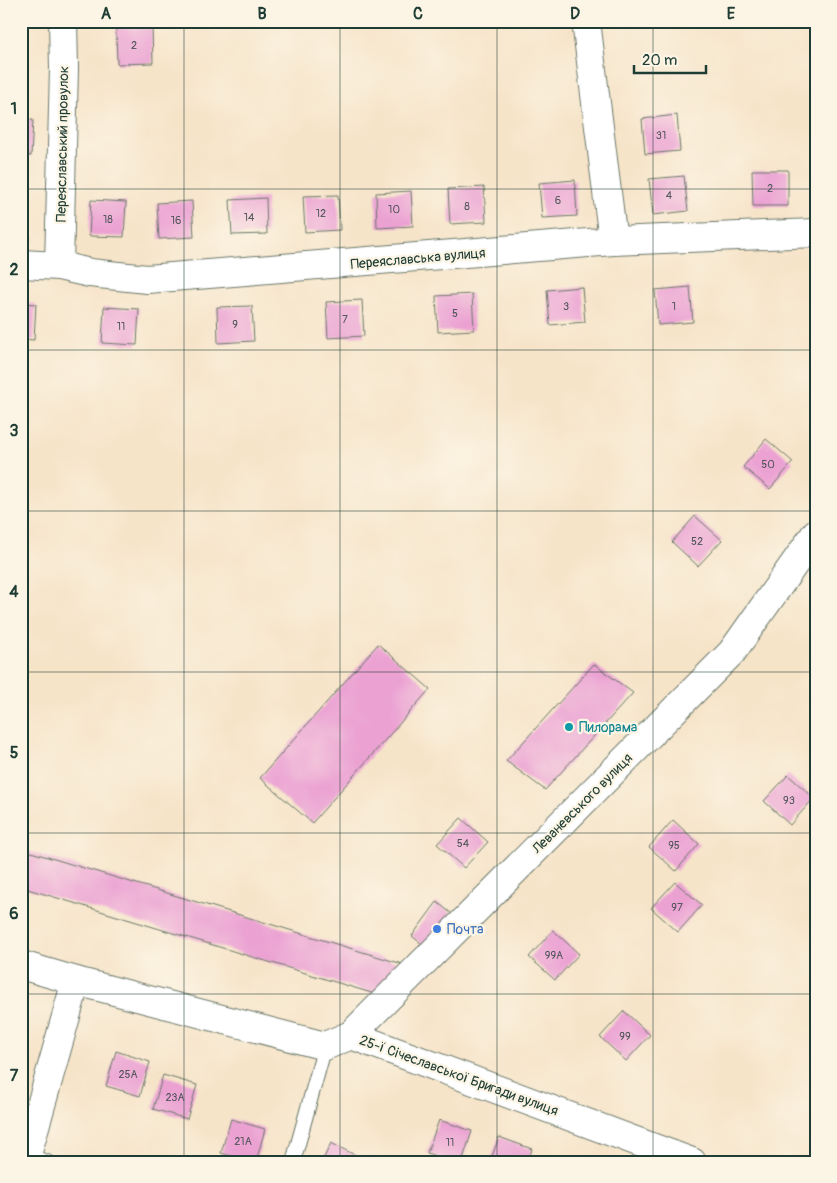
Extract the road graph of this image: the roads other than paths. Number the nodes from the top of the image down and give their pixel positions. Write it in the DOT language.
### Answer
graph roads {
  1 [pos="63,21"];
  2 [pos="586,21"];
  3 [pos="816,233"];
  4 [pos="613,241"];
  5 [pos="21,264"];
  6 [pos="59,266"];
  7 [pos="816,533"];
  8 [pos="21,965"];
  9 [pos="76,981"];
  10 [pos="351,1035"];
  11 [pos="325,1046"];
  12 [pos="33,1160"];
  13 [pos="293,1162"];
  14 [pos="692,1162"];
  1 -- 6 [label="street, Переяславський провулок"];
  2 -- 4 [label="street"];
  3 -- 4 [label="street, Переяславська вулиця"];
  4 -- 6 [label="street, Переяславська вулиця"];
  5 -- 6 [label="street, Переяславська вулиця"];
  7 -- 10 [label="street, Леваневського вулиця"];
  8 -- 9 [label="street"];
  9 -- 11 [label="street"];
  9 -- 12 [label="street"];
  10 -- 11 [label="street, 25-ї Січеславської Бригади вулиця"];
  10 -- 14 [label="street, 25-ї Січеславської Бригади вулиця"];
  11 -- 13 [label="lane"];
}
